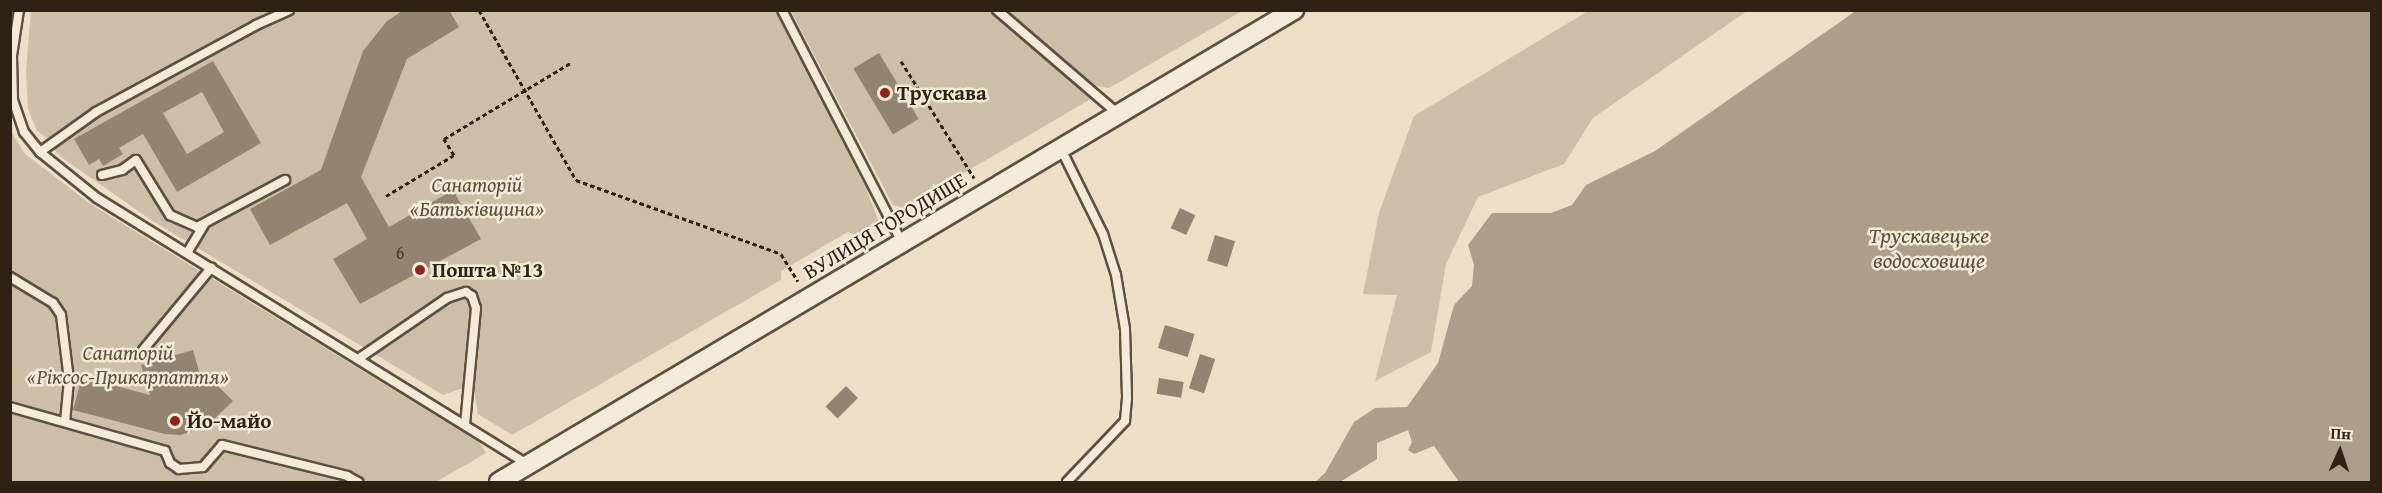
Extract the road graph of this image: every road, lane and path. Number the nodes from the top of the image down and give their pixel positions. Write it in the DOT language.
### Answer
graph roads {
  1 [pos="19,10"];
  2 [pos="289,10"];
  3 [pos="479,10"];
  4 [pos="782,10"];
  5 [pos="998,10"];
  6 [pos="1294,10"];
  7 [pos="901,61"];
  8 [pos="572,62"];
  9 [pos="524,91"];
  10 [pos="1119,114"];
  11 [pos="1061,149"];
  12 [pos="40,152"];
  13 [pos="102,175"];
  14 [pos="974,178"];
  15 [pos="285,180"];
  16 [pos="386,196"];
  17 [pos="204,225"];
  18 [pos="902,242"];
  19 [pos="187,254"];
  20 [pos="211,268"];
  21 [pos="10,277"];
  22 [pos="798,281"];
  23 [pos="144,350"];
  24 [pos="358,359"];
  25 [pos="10,407"];
  26 [pos="65,422"];
  27 [pos="465,424"];
  28 [pos="528,465"];
  29 [pos="358,483"];
  30 [pos="499,483"];
  31 [pos="1067,483"];
  1 -- 12 [label="lane"];
  2 -- 12 [label="lane"];
  3 -- 9 [label="path"];
  4 -- 18 [label="lane"];
  5 -- 10 [label="lane"];
  6 -- 10 [label="street, ВУЛИЦЯ ГОРОДИЩЕ"];
  7 -- 14 [label="path"];
  8 -- 9 [label="path"];
  9 -- 16 [label="path"];
  9 -- 22 [label="path"];
  10 -- 11 [label="street, ВУЛИЦЯ ГОРОДИЩЕ"];
  11 -- 18 [label="street, ВУЛИЦЯ ГОРОДИЩЕ"];
  11 -- 31 [label="lane"];
  12 -- 19 [label="lane"];
  13 -- 17 [label="lane"];
  15 -- 17 [label="lane"];
  17 -- 19 [label="lane"];
  18 -- 28 [label="street, ВУЛИЦЯ ГОРОДИЩЕ"];
  19 -- 20 [label="lane"];
  20 -- 23 [label="lane"];
  20 -- 24 [label="lane"];
  21 -- 26 [label="lane"];
  24 -- 27 [label="lane"];
  24 -- 27 [label="lane"];
  25 -- 26 [label="lane"];
  26 -- 29 [label="lane"];
  27 -- 28 [label="lane"];
  28 -- 30 [label="street, ВУЛИЦЯ ГОРОДИЩЕ"];
}
